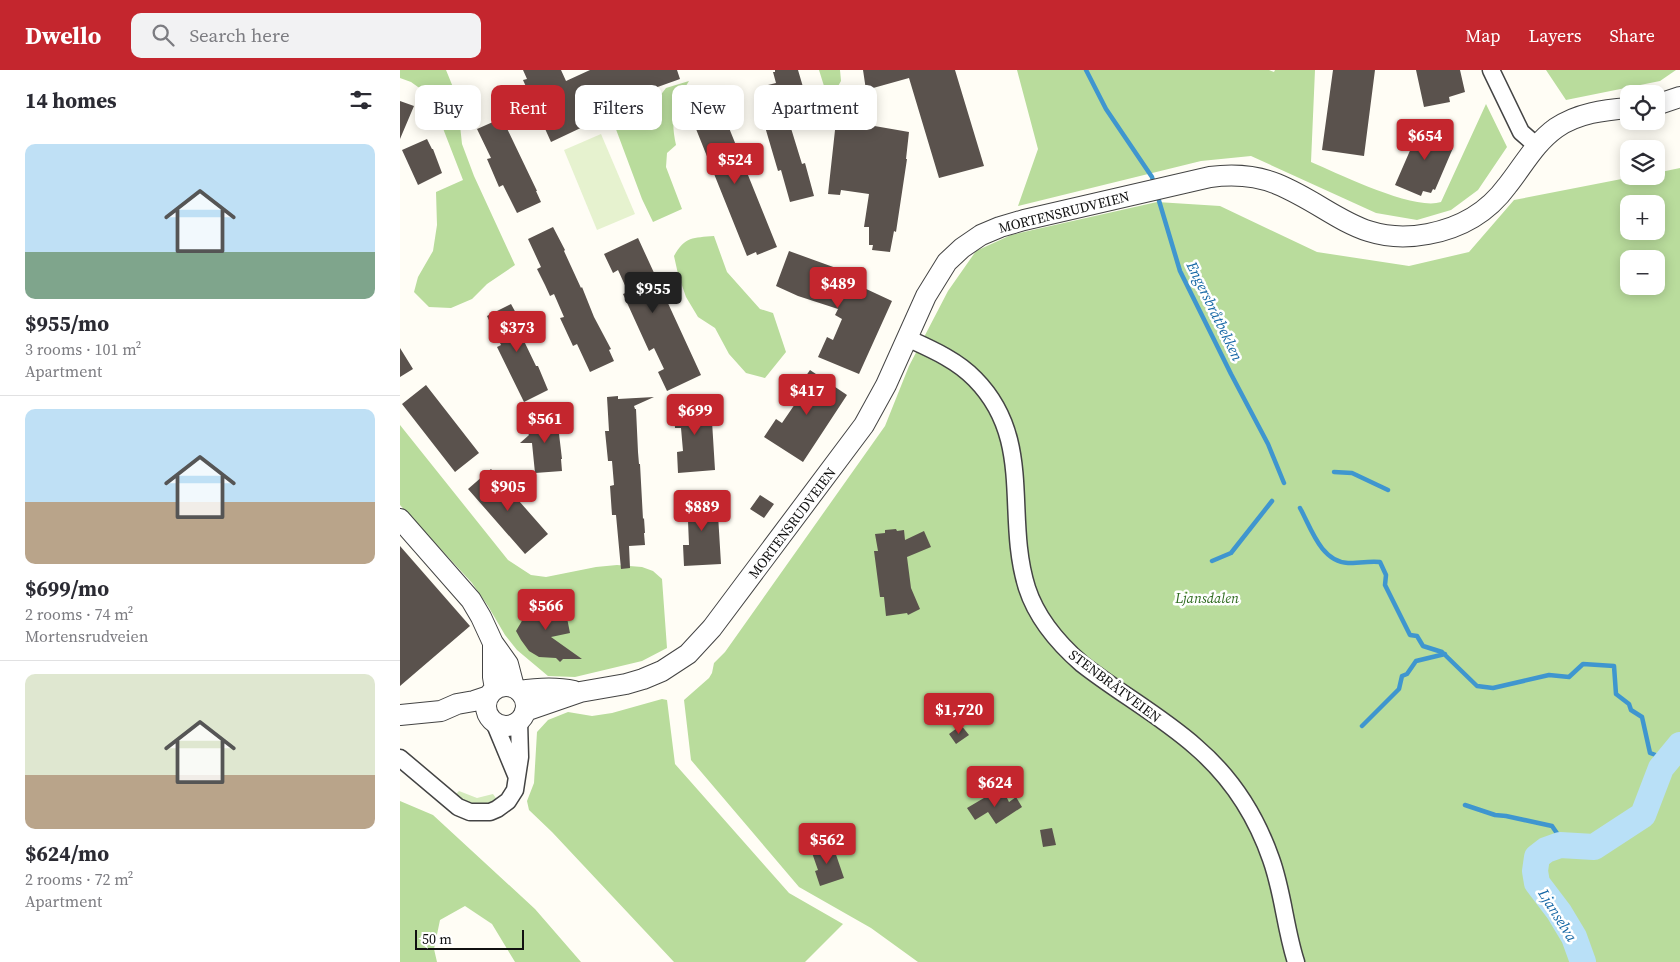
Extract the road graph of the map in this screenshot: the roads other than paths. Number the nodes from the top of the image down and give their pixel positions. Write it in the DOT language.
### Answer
graph roads {
  1 [pos="1491,70"];
  2 [pos="1680,97"];
  3 [pos="1665,102"];
  4 [pos="1620,109"];
  5 [pos="1536,146"];
  6 [pos="907,338"];
  7 [pos="400,519"];
  8 [pos="504,691"];
  9 [pos="580,692"];
  10 [pos="441,710"];
  11 [pos="401,715"];
  12 [pos="522,716"];
  13 [pos="492,720"];
  14 [pos="400,758"];
  15 [pos="516,775"];
  16 [pos="1296,962"];
  1 -- 5 [label="street"];
  2 -- 3 [label="street"];
  4 -- 5 [label="street, MORTENSRUDVEIEN"];
  5 -- 6 [label="street, MORTENSRUDVEIEN"];
  6 -- 9 [label="street, MORTENSRUDVEIEN"];
  6 -- 16 [label="street, STENBRÅTVEIEN"];
  7 -- 8 [label="street"];
  8 -- 9 [label="street, MORTENSRUDVEIEN"];
  8 -- 10 [label="street, MORTENSRUDVEIEN"];
  8 -- 12 [label="street"];
  8 -- 13 [label="street"];
  9 -- 12 [label="street, MORTENSRUDVEIEN"];
  10 -- 11 [label="street, MORTENSRUDVEIEN"];
  10 -- 13 [label="street, MORTENSRUDVEIEN"];
  12 -- 13 [label="street"];
  12 -- 15 [label="street"];
  13 -- 15 [label="street"];
  14 -- 15 [label="street"];
}
